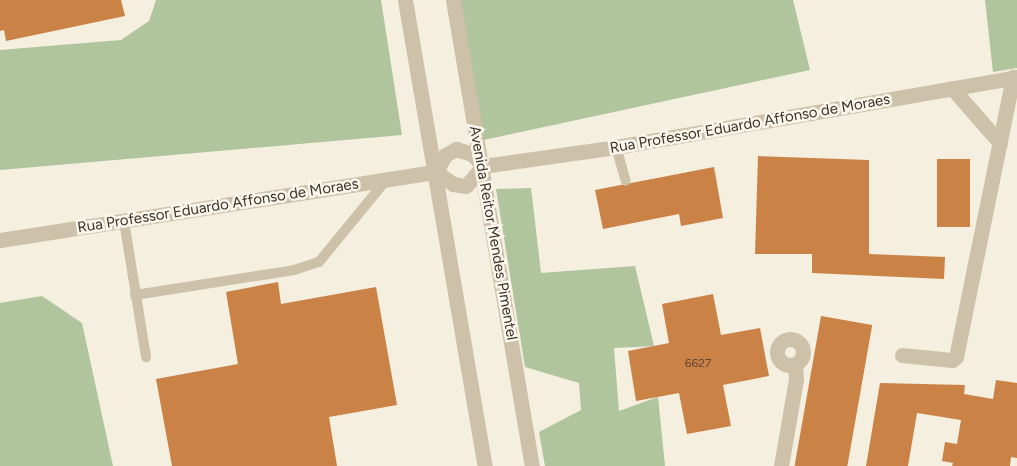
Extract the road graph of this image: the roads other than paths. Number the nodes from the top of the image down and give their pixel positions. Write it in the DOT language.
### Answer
graph roads {
  1 [pos="405,0"];
  2 [pos="453,0"];
  3 [pos="1015,77"];
  4 [pos="952,88"];
  5 [pos="1000,143"];
  6 [pos="616,147"];
  7 [pos="483,166"];
  8 [pos="436,172"];
  9 [pos="386,180"];
  10 [pos="626,181"];
  11 [pos="124,221"];
  12 [pos="0,240"];
  13 [pos="135,295"];
  14 [pos="902,355"];
  15 [pos="146,357"];
  16 [pos="795,364"];
  17 [pos="485,466"];
  18 [pos="532,466"];
  19 [pos="781,466"];
  1 -- 8 [label="street"];
  2 -- 7 [label="street, Avenida Reitor Mendes Pimentel"];
  3 -- 4 [label="street, Rua Professor Eduardo Affonso de Moraes"];
  3 -- 5 [label="street"];
  4 -- 5 [label="street"];
  4 -- 6 [label="street, Rua Professor Eduardo Affonso de Moraes"];
  5 -- 14 [label="street"];
  6 -- 7 [label="street, Rua Professor Eduardo Affonso de Moraes"];
  6 -- 10 [label="lane"];
  7 -- 8 [label="street"];
  7 -- 8 [label="street"];
  7 -- 18 [label="street, Avenida Reitor Mendes Pimentel"];
  8 -- 9 [label="street, Rua Professor Eduardo Affonso de Moraes"];
  8 -- 17 [label="street"];
  9 -- 11 [label="street, Rua Professor Eduardo Affonso de Moraes"];
  9 -- 13 [label="lane"];
  11 -- 12 [label="street, Rua Professor Eduardo Affonso de Moraes"];
  11 -- 13 [label="lane"];
  13 -- 15 [label="lane"];
  16 -- 19 [label="street"];
}
